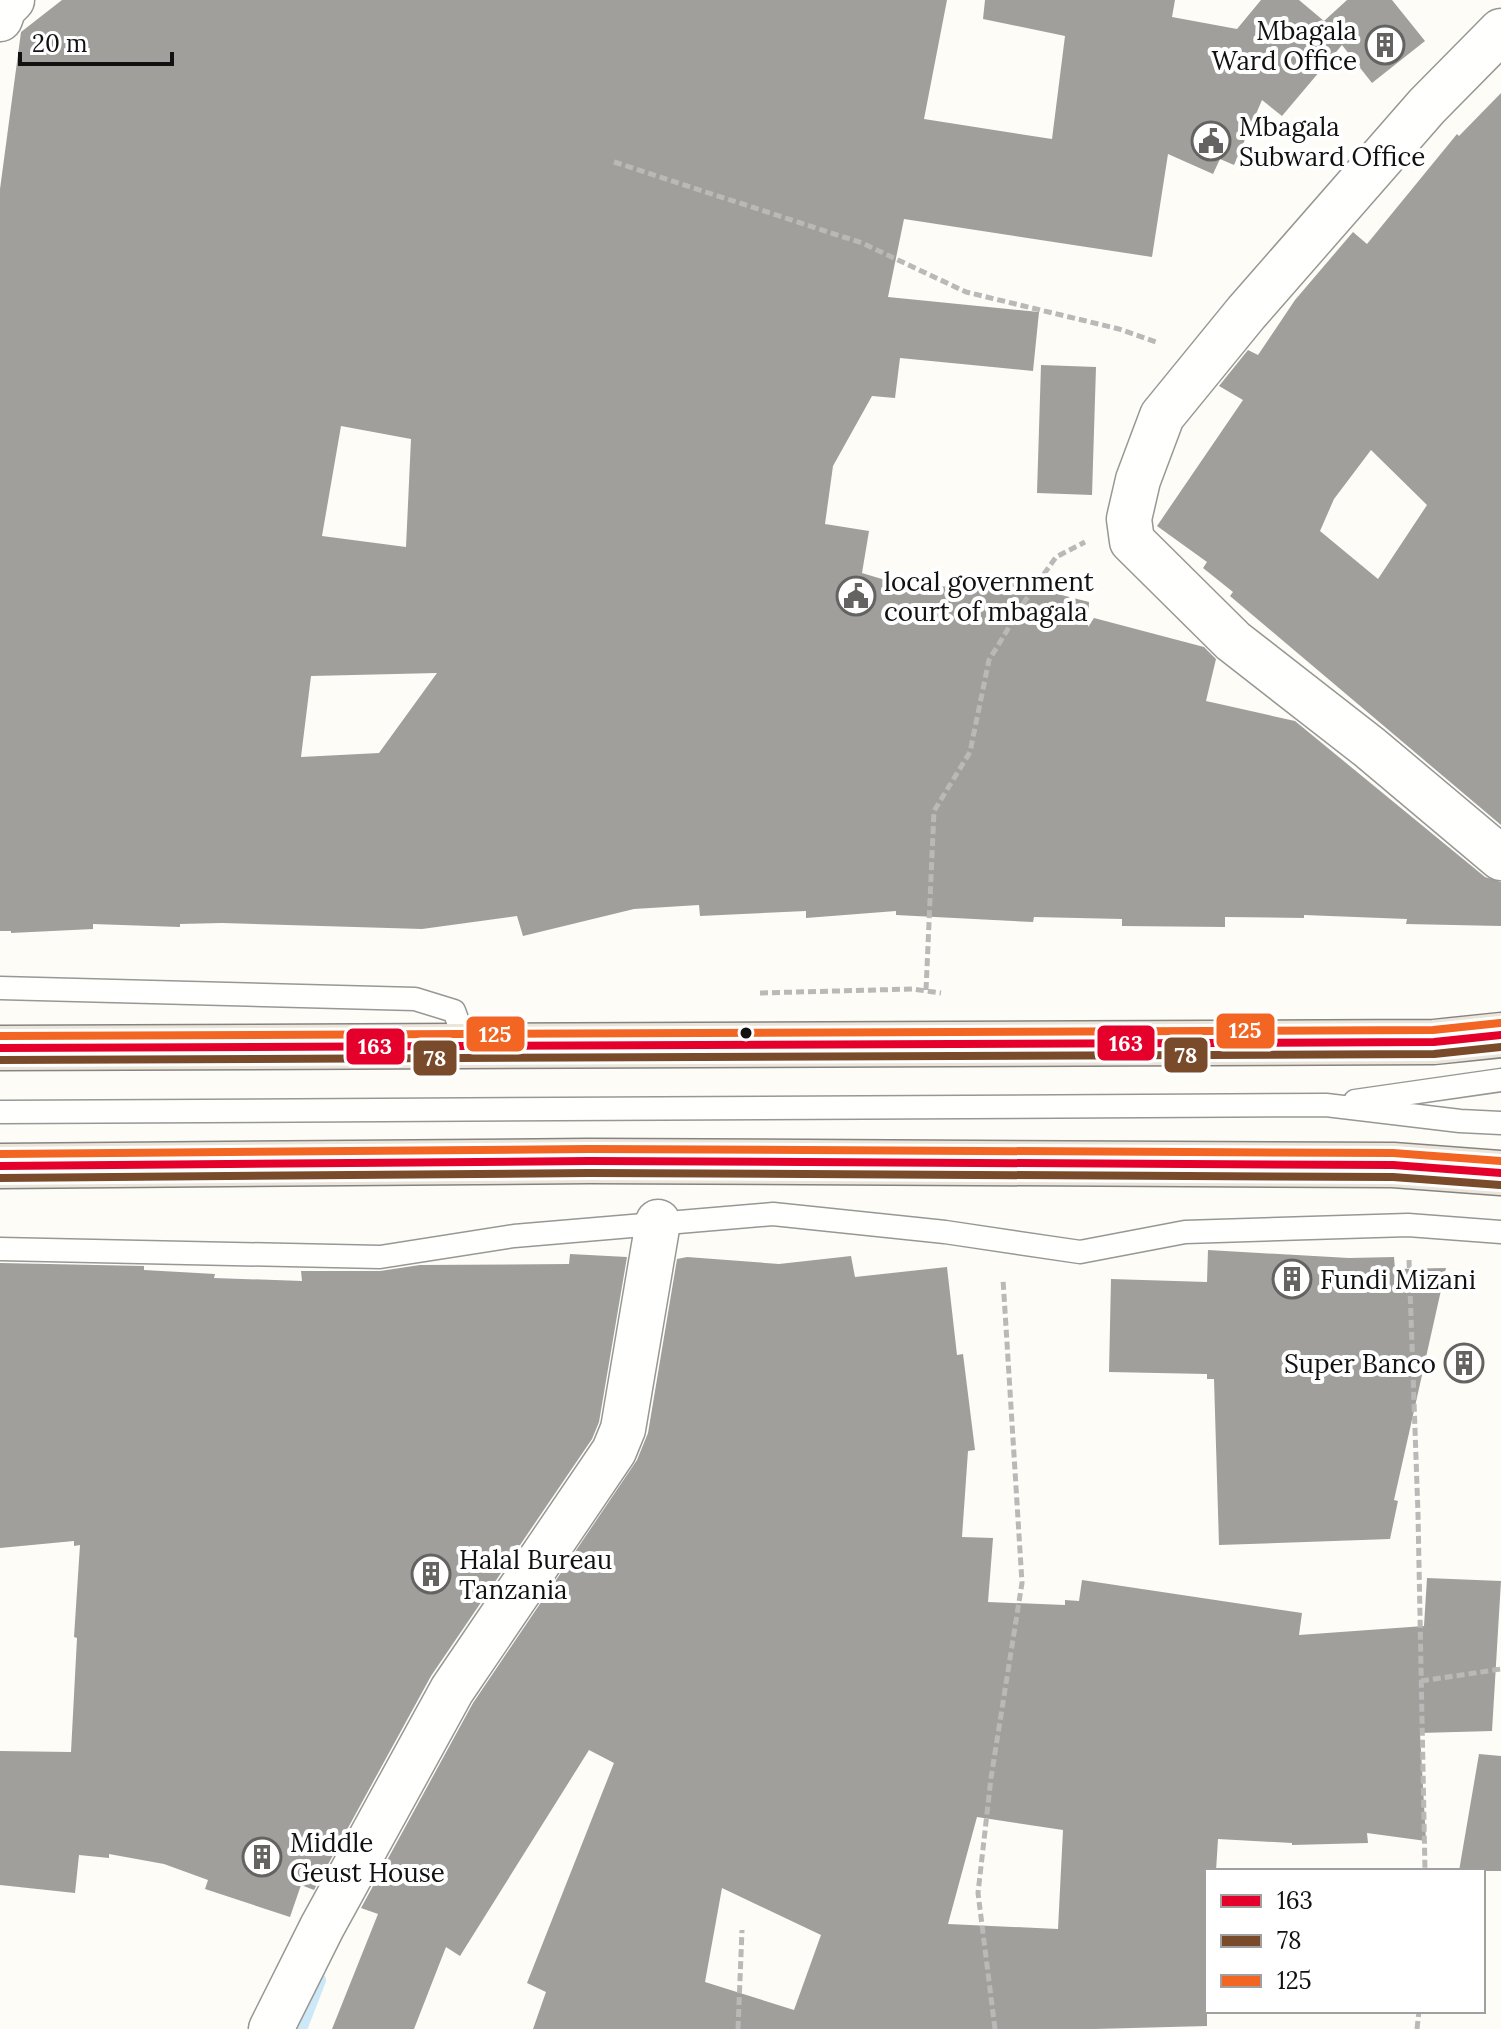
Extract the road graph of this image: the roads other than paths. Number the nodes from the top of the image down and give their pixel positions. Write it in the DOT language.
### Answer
graph roads {
  1 [pos="12,0"];
  2 [pos="0,19"];
  3 [pos="1501,31"];
  4 [pos="1501,858"];
  5 [pos="0,988"];
  6 [pos="1501,1035"];
  7 [pos="0,1048"];
  8 [pos="468,1048"];
  9 [pos="1501,1080"];
  10 [pos="1326,1105"];
  11 [pos="0,1112"];
  12 [pos="1501,1123"];
  13 [pos="0,1166"];
  14 [pos="1501,1173"];
  15 [pos="658,1222"];
  16 [pos="1501,1232"];
  17 [pos="0,1249"];
  18 [pos="271,2029"];
  1 -- 2 [label="street"];
  3 -- 4 [label="street"];
  5 -- 8 [label="lane"];
  6 -- 8 [label="highway"];
  7 -- 8 [label="highway"];
  9 -- 10 [label="lane"];
  10 -- 11 [label="lane"];
  10 -- 12 [label="lane"];
  13 -- 14 [label="highway"];
  15 -- 16 [label="lane"];
  15 -- 17 [label="lane"];
  15 -- 18 [label="street"];
}
